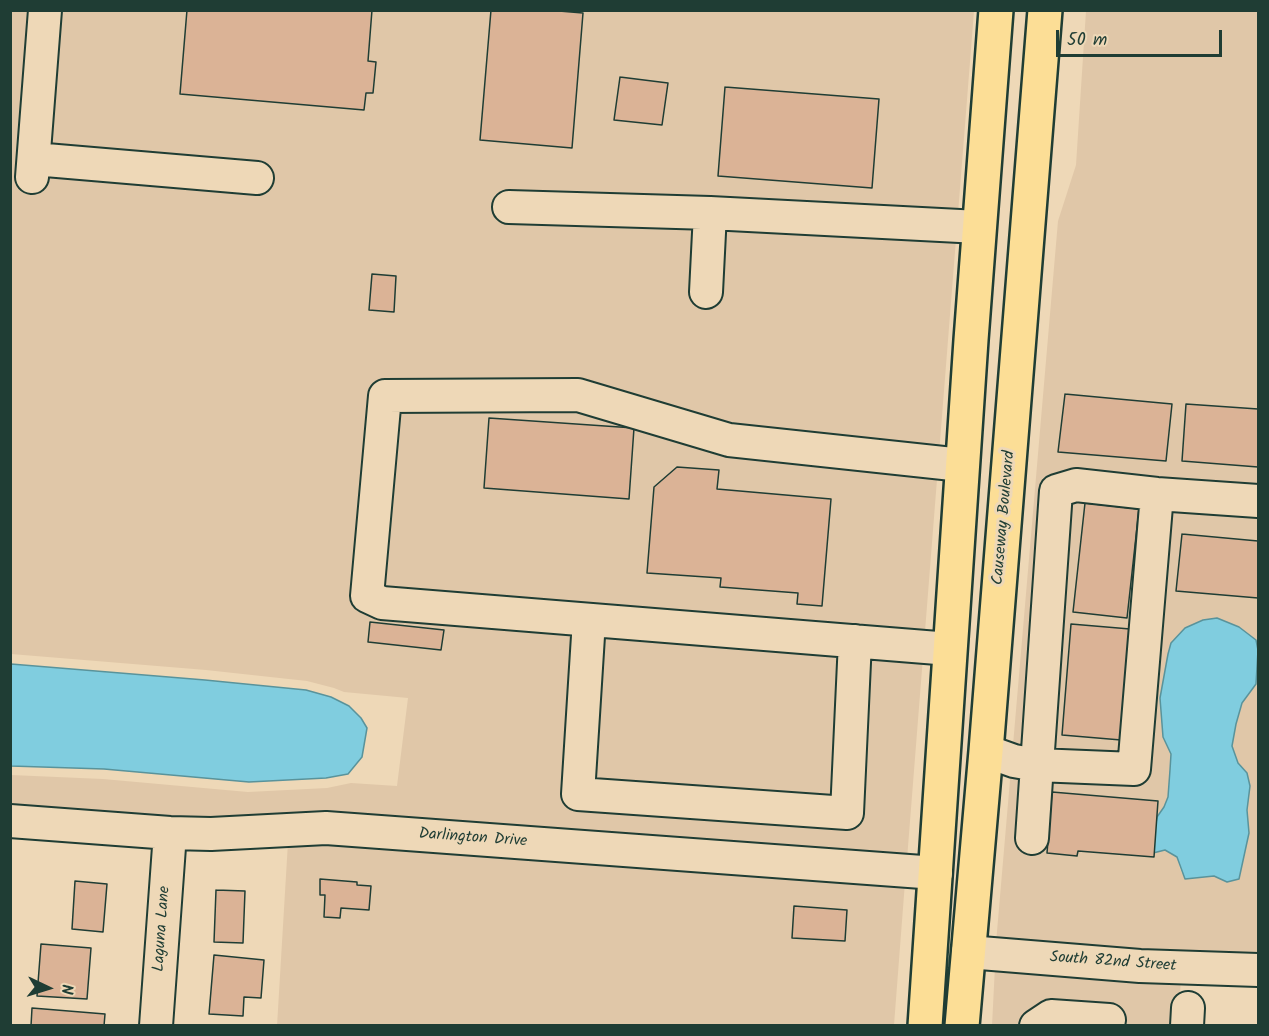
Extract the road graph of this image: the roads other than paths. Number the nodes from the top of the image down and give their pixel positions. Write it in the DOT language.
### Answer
graph roads {
  1 [pos="45,10"];
  2 [pos="996,10"];
  3 [pos="1045,10"];
  4 [pos="257,178"];
  5 [pos="510,207"];
  6 [pos="710,213"];
  7 [pos="979,227"];
  8 [pos="706,292"];
  9 [pos="962,465"];
  10 [pos="1157,494"];
  11 [pos="1258,501"];
  12 [pos="590,620"];
  13 [pos="855,641"];
  14 [pos="950,649"];
  15 [pos="986,751"];
  16 [pos="1037,765"];
  17 [pos="10,821"];
  18 [pos="170,833"];
  19 [pos="1032,838"];
  20 [pos="936,873"];
  21 [pos="968,952"];
  22 [pos="1258,970"];
  23 [pos="1109,1020"];
  24 [pos="156,1026"];
  25 [pos="925,1026"];
  26 [pos="945,1026"];
  27 [pos="962,1026"];
  28 [pos="1036,1026"];
  1 -- 4 [label="street"];
  2 -- 7 [label="main road"];
  3 -- 15 [label="main road, Causeway Boulevard"];
  5 -- 6 [label="street"];
  6 -- 7 [label="street"];
  6 -- 8 [label="street"];
  7 -- 9 [label="main road"];
  9 -- 12 [label="street"];
  9 -- 14 [label="main road"];
  9 -- 15 [label="main road"];
  10 -- 11 [label="street"];
  10 -- 16 [label="street"];
  10 -- 16 [label="street"];
  12 -- 13 [label="street"];
  12 -- 13 [label="street"];
  13 -- 14 [label="street"];
  14 -- 20 [label="main road"];
  15 -- 16 [label="street"];
  15 -- 21 [label="main road, Causeway Boulevard"];
  16 -- 19 [label="street"];
  17 -- 18 [label="street, Darlington Drive"];
  18 -- 20 [label="street, Darlington Drive"];
  18 -- 24 [label="street, Laguna Lane"];
  20 -- 25 [label="main road"];
  20 -- 26 [label="main road"];
  21 -- 22 [label="street, South 82nd Street"];
  21 -- 27 [label="main road, Causeway Boulevard"];
  23 -- 28 [label="street"];
}
